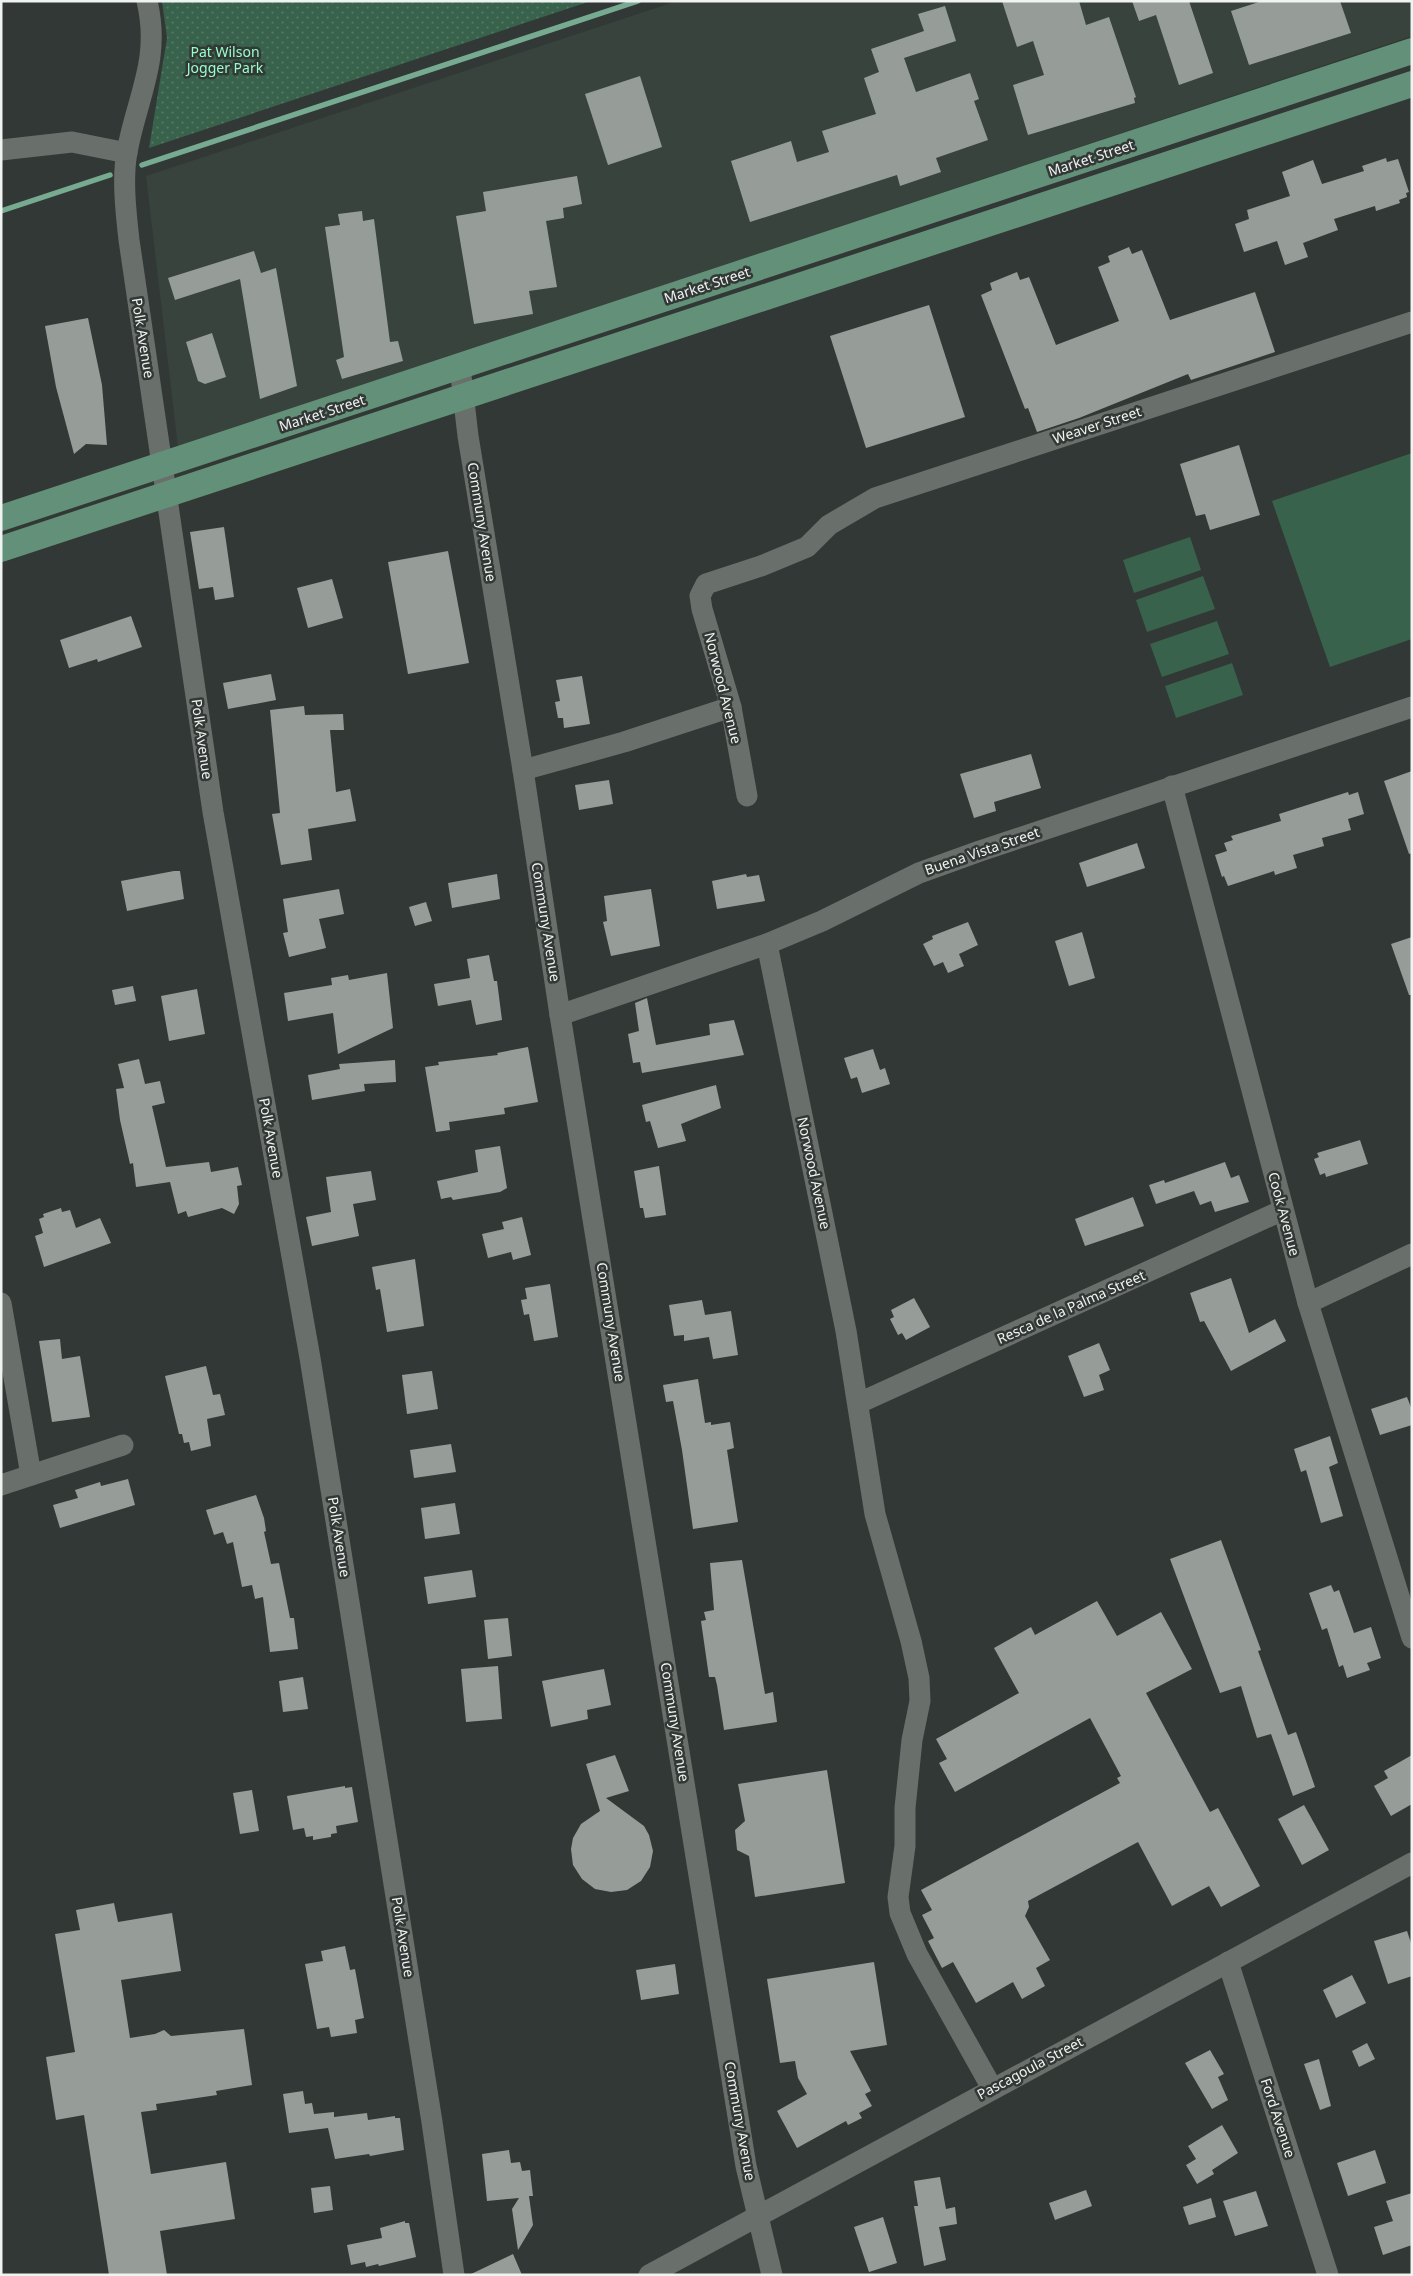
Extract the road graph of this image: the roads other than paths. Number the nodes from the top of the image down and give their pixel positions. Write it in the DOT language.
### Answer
graph roads {
  1 [pos="147,1"];
  2 [pos="1412,51"];
  3 [pos="1412,84"];
  4 [pos="1,150"];
  5 [pos="127,153"];
  6 [pos="1412,322"];
  7 [pos="460,367"];
  8 [pos="463,397"];
  9 [pos="163,466"];
  10 [pos="166,495"];
  11 [pos="1,518"];
  12 [pos="1,549"];
  13 [pos="702,609"];
  14 [pos="731,707"];
  15 [pos="1412,707"];
  16 [pos="523,770"];
  17 [pos="1172,786"];
  18 [pos="747,796"];
  19 [pos="767,944"];
  20 [pos="560,1015"];
  21 [pos="1283,1210"];
  22 [pos="1412,1254"];
  23 [pos="1,1303"];
  24 [pos="1308,1303"];
  25 [pos="859,1403"];
  26 [pos="123,1445"];
  27 [pos="31,1475"];
  28 [pos="1,1485"];
  29 [pos="1412,1638"];
  30 [pos="1412,1864"];
  31 [pos="1228,1962"];
  32 [pos="992,2088"];
  33 [pos="756,2216"];
  34 [pos="454,2275"];
  35 [pos="649,2275"];
  36 [pos="772,2275"];
  37 [pos="1328,2275"];
  1 -- 5 [label="street, Polk Avenue"];
  2 -- 7 [label="main road, Market Street"];
  3 -- 8 [label="main road, Market Street"];
  4 -- 5 [label="street"];
  5 -- 9 [label="street, Polk Avenue"];
  6 -- 13 [label="street, Weaver Street"];
  7 -- 8 [label="street, Communy Avenue"];
  7 -- 9 [label="main road, Market Street"];
  8 -- 10 [label="main road, Market Street"];
  8 -- 16 [label="street, Communy Avenue"];
  9 -- 10 [label="street, Polk Avenue"];
  9 -- 11 [label="main road, Market Street"];
  10 -- 12 [label="main road, Market Street"];
  10 -- 34 [label="street, Polk Avenue"];
  13 -- 14 [label="street, Norwood Avenue"];
  14 -- 16 [label="street"];
  14 -- 18 [label="street, Norwood Avenue"];
  15 -- 17 [label="street, Buena Vista Street"];
  16 -- 20 [label="street, Communy Avenue"];
  17 -- 19 [label="street, Buena Vista Street"];
  17 -- 21 [label="street, Cook Avenue"];
  19 -- 20 [label="street, Buena Vista Street"];
  19 -- 25 [label="street, Norwood Avenue"];
  20 -- 33 [label="street, Communy Avenue"];
  21 -- 24 [label="street, Cook Avenue"];
  21 -- 25 [label="street, Resca de la Palma Street"];
  22 -- 24 [label="street"];
  23 -- 27 [label="street"];
  24 -- 29 [label="street, Cook Avenue"];
  25 -- 32 [label="street, Norwood Avenue"];
  26 -- 27 [label="street"];
  27 -- 28 [label="street"];
  30 -- 31 [label="street, Pascagoula Street"];
  31 -- 32 [label="street, Pascagoula Street"];
  31 -- 37 [label="street, Ford Avenue"];
  32 -- 33 [label="street, Pascagoula Street"];
  33 -- 35 [label="street, Pascagoula Street"];
  33 -- 36 [label="street, Communy Avenue"];
}
